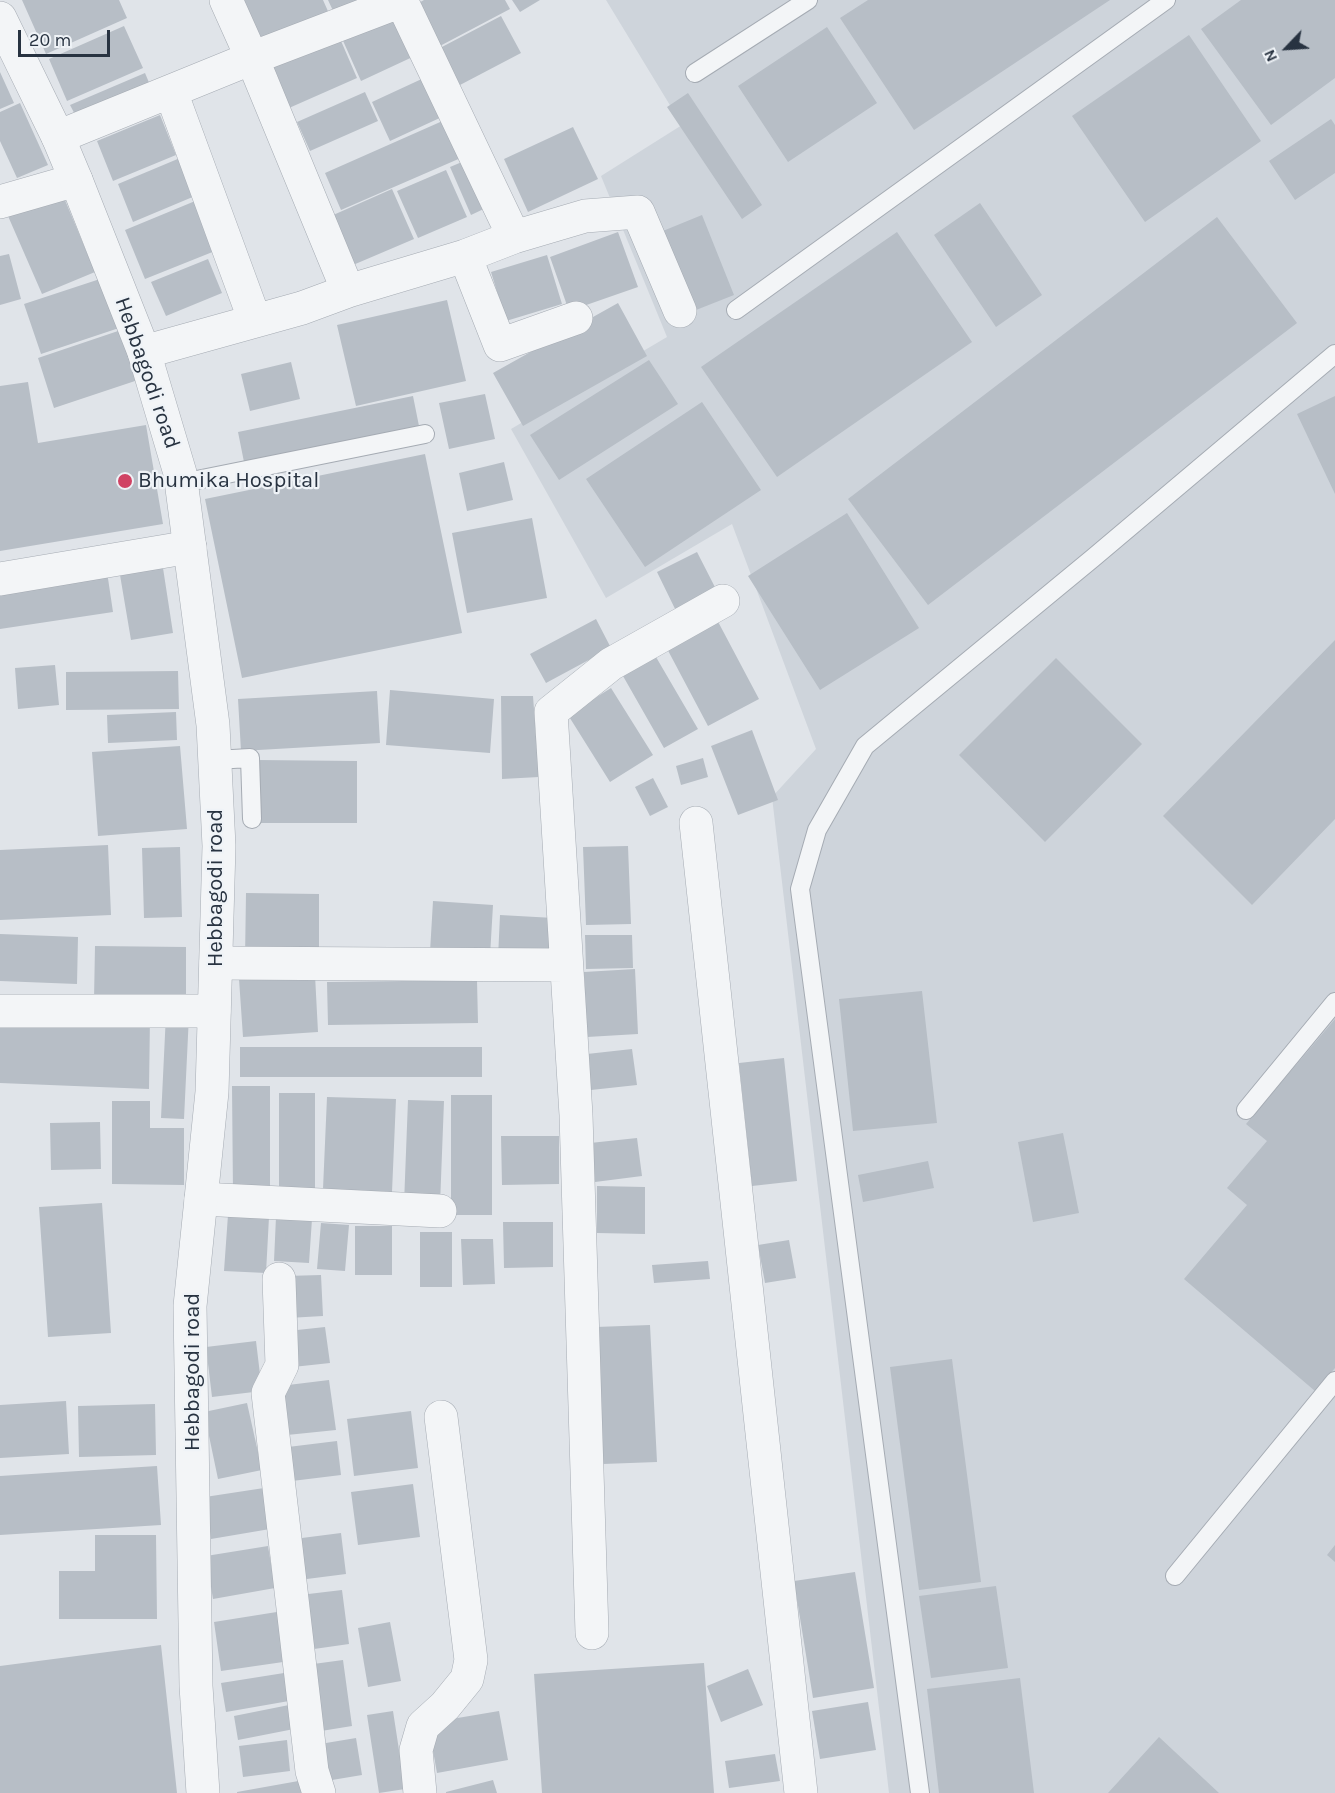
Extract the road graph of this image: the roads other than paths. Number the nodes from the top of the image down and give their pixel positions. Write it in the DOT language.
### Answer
graph roads {
  1 [pos="226,0"];
  2 [pos="808,0"];
  3 [pos="1166,0"];
  4 [pos="401,1"];
  5 [pos="0,18"];
  6 [pos="252,58"];
  7 [pos="695,73"];
  8 [pos="171,92"];
  9 [pos="58,137"];
  10 [pos="76,180"];
  11 [pos="0,202"];
  12 [pos="514,237"];
  13 [pos="465,256"];
  14 [pos="348,291"];
  15 [pos="736,309"];
  16 [pos="680,311"];
  17 [pos="576,318"];
  18 [pos="255,321"];
  19 [pos="144,352"];
  20 [pos="1335,354"];
  21 [pos="424,434"];
  22 [pos="182,483"];
  23 [pos="190,547"];
  24 [pos="0,579"];
  25 [pos="723,601"];
  26 [pos="215,760"];
  27 [pos="252,819"];
  28 [pos="696,823"];
  29 [pos="216,963"];
  30 [pos="566,965"];
  31 [pos="1335,1002"];
  32 [pos="0,1011"];
  33 [pos="214,1011"];
  34 [pos="1246,1110"];
  35 [pos="201,1199"];
  36 [pos="440,1211"];
  37 [pos="279,1279"];
  38 [pos="1335,1381"];
  39 [pos="441,1416"];
  40 [pos="1175,1576"];
  41 [pos="592,1633"];
  42 [pos="203,1793"];
  43 [pos="319,1793"];
  44 [pos="420,1793"];
  45 [pos="801,1793"];
  46 [pos="920,1793"];
  1 -- 6 [label="street"];
  2 -- 7 [label="lane"];
  3 -- 15 [label="lane"];
  4 -- 6 [label="street"];
  4 -- 12 [label="street"];
  5 -- 9 [label="street, Hebbagodi road"];
  6 -- 8 [label="street"];
  6 -- 14 [label="street"];
  8 -- 9 [label="street"];
  8 -- 18 [label="street"];
  9 -- 10 [label="street, Hebbagodi road"];
  10 -- 11 [label="street"];
  10 -- 19 [label="street, Hebbagodi road"];
  12 -- 13 [label="street"];
  12 -- 16 [label="street"];
  13 -- 14 [label="street"];
  13 -- 17 [label="street"];
  14 -- 18 [label="street"];
  18 -- 19 [label="street"];
  19 -- 22 [label="street, Hebbagodi road"];
  20 -- 46 [label="lane"];
  21 -- 22 [label="lane"];
  22 -- 23 [label="street, Hebbagodi road"];
  23 -- 24 [label="street"];
  23 -- 26 [label="street, Hebbagodi road"];
  25 -- 30 [label="street"];
  26 -- 27 [label="lane"];
  26 -- 29 [label="street, Hebbagodi road"];
  28 -- 45 [label="street"];
  29 -- 30 [label="street"];
  29 -- 33 [label="street, Hebbagodi road"];
  30 -- 41 [label="street"];
  31 -- 34 [label="lane"];
  32 -- 33 [label="street"];
  33 -- 35 [label="street, Hebbagodi road"];
  35 -- 36 [label="street"];
  35 -- 42 [label="street, Hebbagodi road"];
  37 -- 43 [label="street"];
  38 -- 40 [label="lane"];
  39 -- 44 [label="street"];
}
